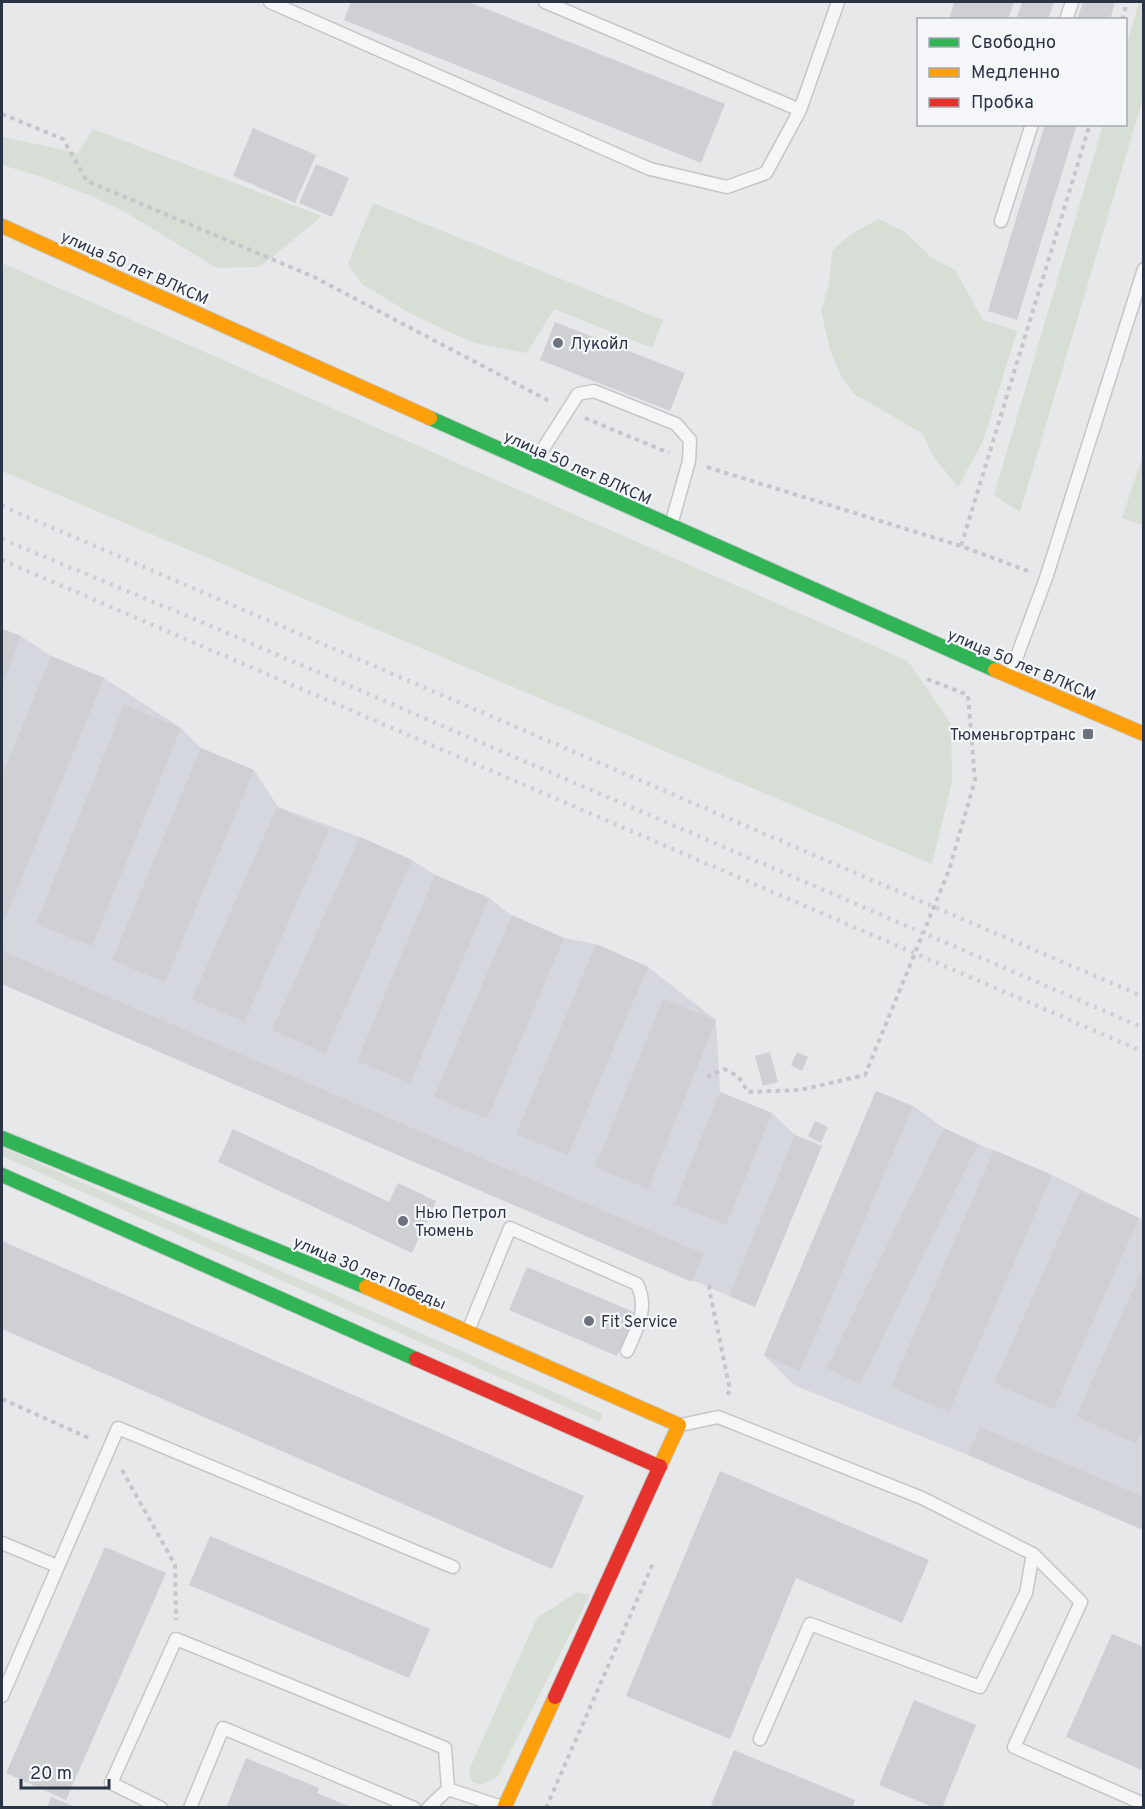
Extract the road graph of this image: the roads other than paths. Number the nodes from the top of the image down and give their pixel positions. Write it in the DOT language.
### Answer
graph roads {
  1 [pos="270,2"];
  2 [pos="545,2"];
  3 [pos="838,2"];
  4 [pos="1072,2"];
  5 [pos="1067,18"];
  6 [pos="800,110"];
  7 [pos="1031,126"];
  8 [pos="1001,221"];
  9 [pos="2,226"];
  10 [pos="1143,269"];
  11 [pos="533,465"];
  12 [pos="670,526"];
  13 [pos="1009,676"];
  14 [pos="1143,734"];
  15 [pos="2,1138"];
  16 [pos="2,1175"];
  17 [pos="467,1332"];
  18 [pos="627,1351"];
  19 [pos="679,1425"];
  20 [pos="660,1467"];
  21 [pos="2,1543"];
  22 [pos="1033,1554"];
  23 [pos="57,1566"];
  24 [pos="453,1567"];
  25 [pos="2,1696"];
  26 [pos="760,1739"];
  27 [pos="448,1789"];
  28 [pos="1143,1804"];
  29 [pos="161,1808"];
  30 [pos="190,1808"];
  31 [pos="414,1808"];
  32 [pos="428,1808"];
  33 [pos="504,1808"];
  1 -- 6 [label="lane"];
  2 -- 6 [label="lane"];
  3 -- 6 [label="lane"];
  4 -- 5 [label="lane"];
  7 -- 8 [label="lane"];
  9 -- 11 [label="street, улица 50 лет ВЛКСМ"];
  10 -- 13 [label="lane"];
  11 -- 12 [label="street, улица 50 лет ВЛКСМ"];
  11 -- 12 [label="lane"];
  12 -- 13 [label="street, улица 50 лет ВЛКСМ"];
  13 -- 14 [label="street, улица 50 лет ВЛКСМ"];
  15 -- 17 [label="street, улица 30 лет Победы"];
  16 -- 20 [label="street"];
  17 -- 18 [label="lane"];
  17 -- 19 [label="street, улица 30 лет Победы"];
  19 -- 20 [label="street"];
  19 -- 22 [label="lane"];
  20 -- 33 [label="street"];
  21 -- 23 [label="lane"];
  22 -- 26 [label="lane"];
  22 -- 28 [label="lane"];
  23 -- 24 [label="lane"];
  23 -- 25 [label="lane"];
  27 -- 29 [label="lane"];
  27 -- 32 [label="lane"];
  27 -- 33 [label="lane"];
  30 -- 31 [label="lane"];
}
